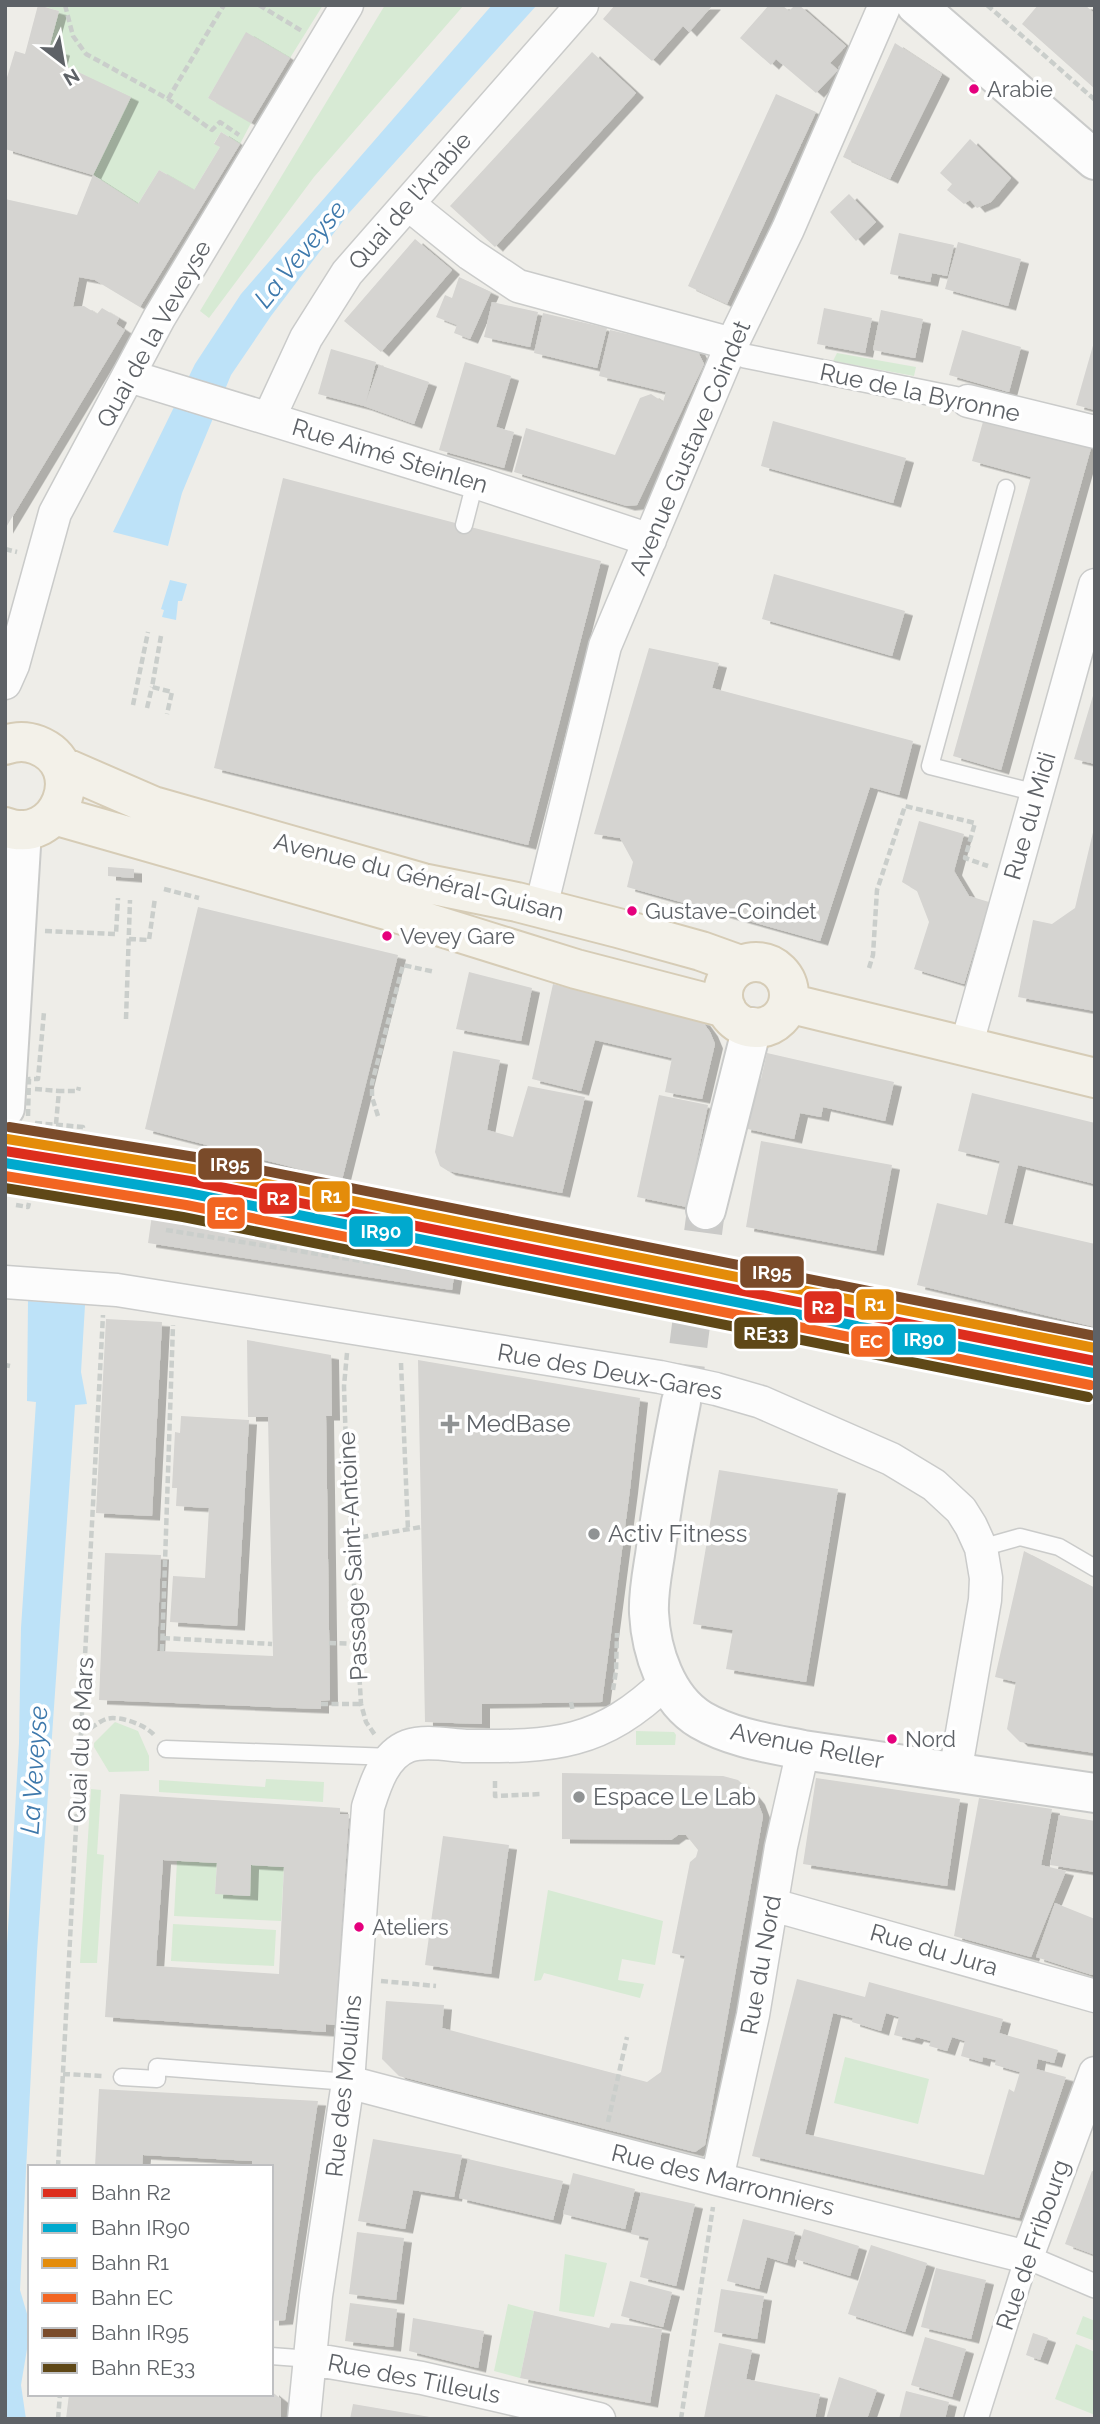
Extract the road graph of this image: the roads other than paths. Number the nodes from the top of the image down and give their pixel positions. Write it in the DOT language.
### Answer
graph roads {
  1 [pos="347,5"];
  2 [pos="885,5"];
  3 [pos="916,5"];
  4 [pos="575,13"];
  5 [pos="1095,160"];
  6 [pos="408,204"];
  7 [pos="739,350"];
  8 [pos="130,376"];
  9 [pos="968,401"];
  10 [pos="269,418"];
  11 [pos="1095,432"];
  12 [pos="475,482"];
  13 [pos="1006,488"];
  14 [pos="464,525"];
  15 [pos="650,540"];
  16 [pos="1095,585"];
  17 [pos="5,683"];
  18 [pos="7,738"];
  19 [pos="61,766"];
  20 [pos="1037,793"];
  21 [pos="27,824"];
  22 [pos="541,907"];
  23 [pos="740,965"];
  24 [pos="788,1003"];
  25 [pos="739,1018"];
  26 [pos="966,1047"];
  27 [pos="1095,1078"];
  28 [pos="25,1109"];
  29 [pos="706,1210"];
  30 [pos="5,1282"];
  31 [pos="681,1402"];
  32 [pos="981,1548"];
  33 [pos="1095,1568"];
  34 [pos="667,1681"];
  35 [pos="166,1749"];
  36 [pos="803,1750"];
  37 [pos="393,1757"];
  38 [pos="955,1773"];
  39 [pos="1095,1793"];
  40 [pos="773,1906"];
  41 [pos="1095,1996"];
  42 [pos="1095,2073"];
  43 [pos="115,2077"];
  44 [pos="348,2082"];
  45 [pos="716,2187"];
  46 [pos="1027,2257"];
  47 [pos="1095,2286"];
  48 [pos="273,2356"];
  49 [pos="311,2359"];
  50 [pos="304,2419"];
  51 [pos="599,2419"];
  52 [pos="976,2419"];
  1 -- 8 [label="street, Quai de la Veveyse"];
  2 -- 7 [label="street, Avenue Gustave Coindet"];
  3 -- 5 [label="street"];
  4 -- 6 [label="street, Quai de l'Arabie"];
  6 -- 7 [label="street, Rue de la Byronne"];
  6 -- 10 [label="street, Quai de l'Arabie"];
  7 -- 9 [label="street, Rue de la Byronne"];
  7 -- 15 [label="street, Avenue Gustave Coindet"];
  8 -- 10 [label="street, Rue Aimé Steinlen"];
  8 -- 17 [label="street, Quai de la Veveyse"];
  9 -- 11 [label="street, Rue de la Byronne"];
  10 -- 12 [label="street, Rue Aimé Steinlen"];
  12 -- 14 [label="lane"];
  12 -- 15 [label="street, Rue Aimé Steinlen"];
  13 -- 20 [label="lane"];
  15 -- 22 [label="street, Avenue Gustave Coindet"];
  16 -- 20 [label="street, Rue du Midi"];
  18 -- 19 [label="main road, Avenue du Général-Guisan"];
  19 -- 21 [label="main road"];
  19 -- 22 [label="main road, Avenue du Général-Guisan"];
  20 -- 26 [label="street, Rue du Midi"];
  21 -- 25 [label="main road, Avenue du Général-Guisan"];
  21 -- 28 [label="street"];
  22 -- 23 [label="main road, Avenue du Général-Guisan"];
  23 -- 24 [label="main road"];
  23 -- 25 [label="main road"];
  24 -- 25 [label="main road"];
  24 -- 26 [label="main road"];
  25 -- 29 [label="street"];
  26 -- 27 [label="main road"];
  30 -- 32 [label="street, Rue des Deux-Gares"];
  31 -- 34 [label="street, Avenue Reller"];
  32 -- 33 [label="lane"];
  32 -- 38 [label="street, Rue des Deux-Gares"];
  34 -- 36 [label="street, Avenue Reller"];
  34 -- 37 [label="street"];
  35 -- 37 [label="lane"];
  36 -- 38 [label="street, Avenue Reller"];
  36 -- 40 [label="street, Rue du Nord"];
  37 -- 44 [label="street, Rue des Moulins"];
  38 -- 39 [label="street, Avenue Reller"];
  40 -- 41 [label="street, Rue du Jura"];
  40 -- 45 [label="street, Rue du Nord"];
  42 -- 46 [label="street, Rue de Fribourg"];
  43 -- 44 [label="lane"];
  44 -- 45 [label="street, Rue des Marronniers"];
  44 -- 49 [label="street, Rue des Moulins"];
  45 -- 46 [label="street, Rue des Marronniers"];
  46 -- 47 [label="street, Rue des Marronniers"];
  46 -- 52 [label="street, Rue de Fribourg"];
  48 -- 49 [label="lane"];
  49 -- 50 [label="street, Rue des Moulins"];
  49 -- 51 [label="street, Rue des Tilleuls"];
}
